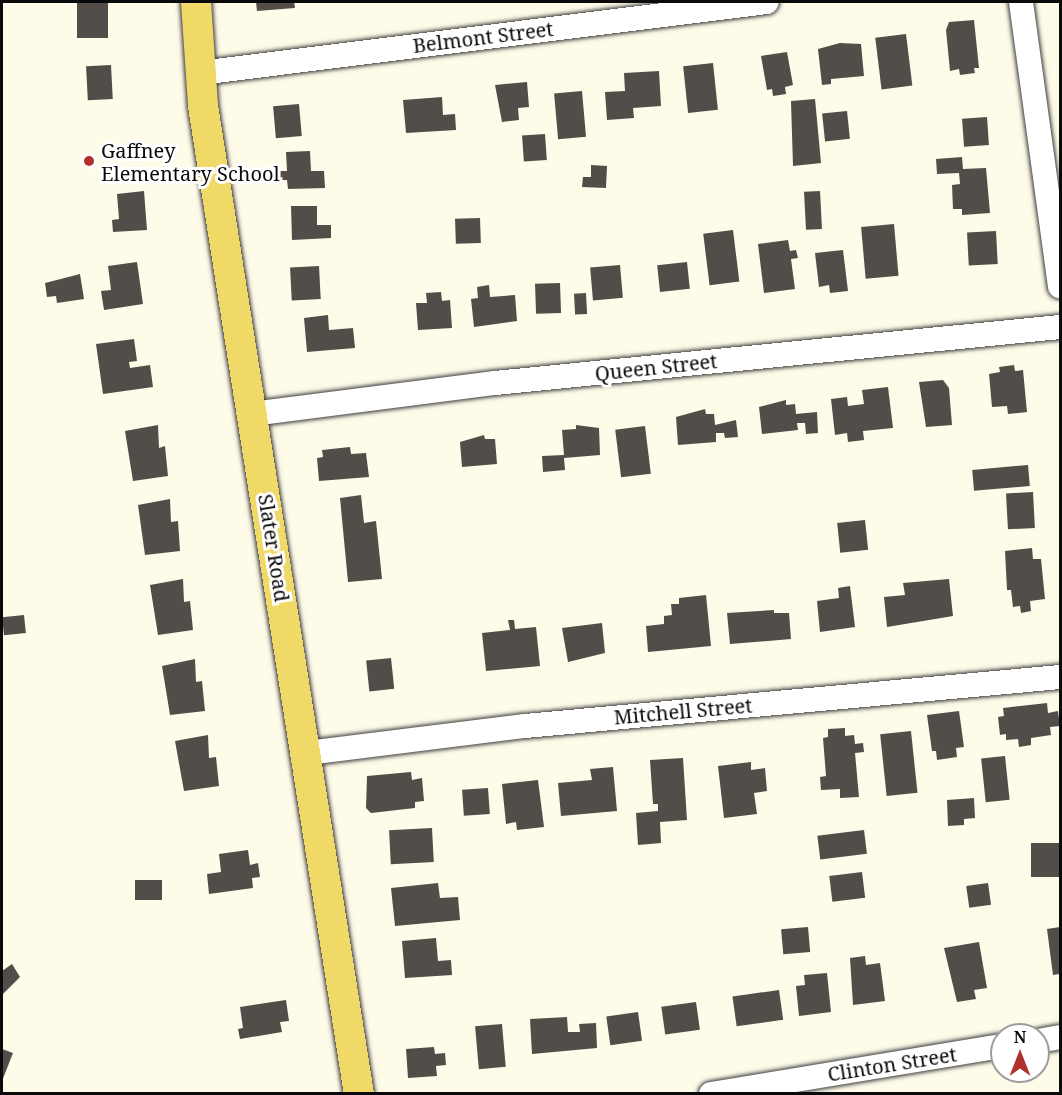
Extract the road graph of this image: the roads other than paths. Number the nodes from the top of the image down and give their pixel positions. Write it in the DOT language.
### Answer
graph roads {
  1 [pos="196,2"];
  2 [pos="767,2"];
  3 [pos="1021,2"];
  4 [pos="200,73"];
  5 [pos="1060,286"];
  6 [pos="1060,327"];
  7 [pos="252,414"];
  8 [pos="1060,677"];
  9 [pos="307,753"];
  10 [pos="990,1048"];
  11 [pos="712,1093"];
  12 [pos="359,1094"];
  1 -- 4 [label="main road, Slater Road"];
  2 -- 4 [label="street, Belmont Street"];
  3 -- 5 [label="street"];
  4 -- 7 [label="main road, Slater Road"];
  6 -- 7 [label="street, Queen Street"];
  7 -- 9 [label="main road, Slater Road"];
  8 -- 9 [label="street, Mitchell Street"];
  9 -- 12 [label="main road, Slater Road"];
  10 -- 11 [label="street, Clinton Street"];
}
